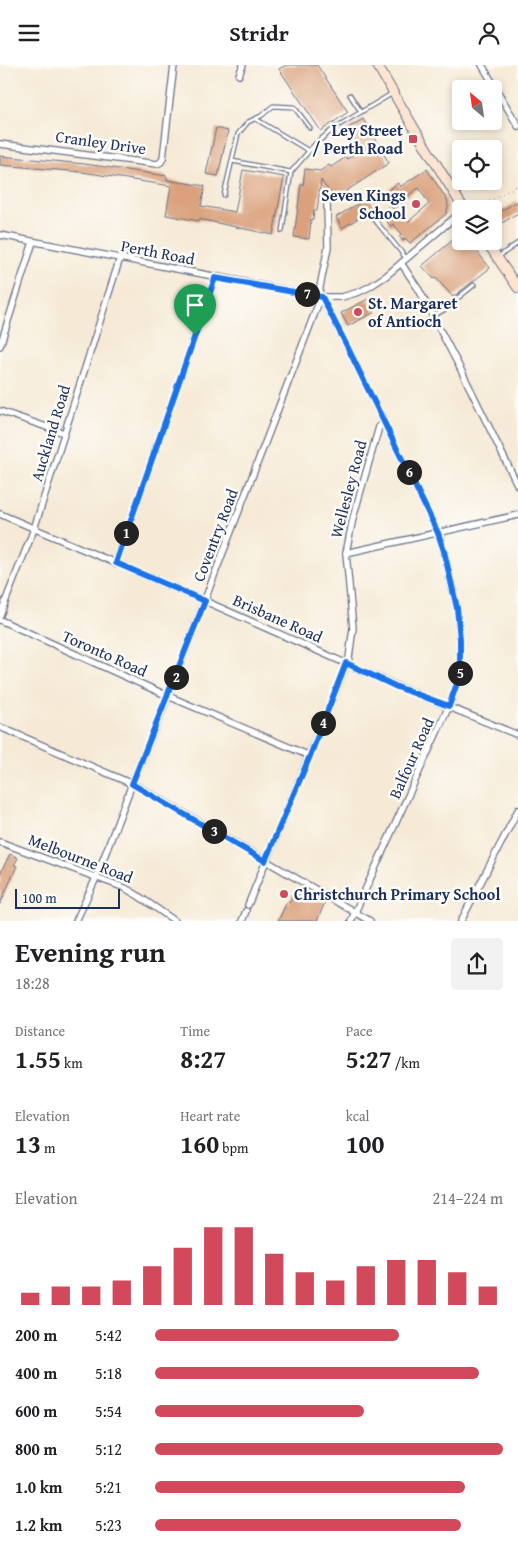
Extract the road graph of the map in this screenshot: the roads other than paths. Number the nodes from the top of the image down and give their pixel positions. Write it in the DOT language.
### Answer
graph roads {
  1 [pos="174,65"];
  2 [pos="244,65"];
  3 [pos="378,65"];
  4 [pos="482,65"];
  5 [pos="239,75"];
  6 [pos="394,93"];
  7 [pos="350,95"];
  8 [pos="360,111"];
  9 [pos="256,118"];
  10 [pos="518,126"];
  11 [pos="310,128"];
  12 [pos="0,143"];
  13 [pos="309,151"];
  14 [pos="232,161"];
  15 [pos="291,172"];
  16 [pos="224,195"];
  17 [pos="458,200"];
  18 [pos="327,203"];
  19 [pos="370,214"];
  20 [pos="452,220"];
  21 [pos="282,231"];
  22 [pos="0,235"];
  23 [pos="33,242"];
  24 [pos="518,243"];
  25 [pos="492,250"];
  26 [pos="120,258"];
  27 [pos="497,258"];
  28 [pos="404,260"];
  29 [pos="215,278"];
  30 [pos="474,285"];
  31 [pos="518,288"];
  32 [pos="322,297"];
  33 [pos="433,316"];
  34 [pos="0,346"];
  35 [pos="0,411"];
  36 [pos="384,423"];
  37 [pos="64,433"];
  38 [pos="518,486"];
  39 [pos="0,514"];
  40 [pos="518,515"];
  41 [pos="34,529"];
  42 [pos="438,533"];
  43 [pos="346,553"];
  44 [pos="116,563"];
  45 [pos="205,601"];
  46 [pos="0,615"];
  47 [pos="0,620"];
  48 [pos="346,663"];
  49 [pos="168,696"];
  50 [pos="449,706"];
  51 [pos="0,727"];
  52 [pos="518,735"];
  53 [pos="310,756"];
  54 [pos="132,784"];
  55 [pos="518,810"];
  56 [pos="1,843"];
  57 [pos="265,861"];
  58 [pos="96,877"];
  59 [pos="356,913"];
  60 [pos="76,921"];
  61 [pos="175,921"];
  62 [pos="242,921"];
  63 [pos="352,921"];
  64 [pos="370,921"];
  65 [pos="461,921"];
  1 -- 12 [label="street, Cranley Drive"];
  2 -- 5 [label="street"];
  3 -- 6 [label="street"];
  4 -- 10 [label="street"];
  6 -- 8 [label="lane"];
  6 -- 17 [label="street"];
  7 -- 8 [label="lane"];
  8 -- 13 [label="lane"];
  9 -- 11 [label="lane"];
  9 -- 13 [label="lane"];
  9 -- 14 [label="lane"];
  13 -- 15 [label="lane"];
  14 -- 15 [label="lane"];
  14 -- 16 [label="lane"];
  15 -- 21 [label="lane"];
  18 -- 32 [label="street"];
  19 -- 28 [label="lane"];
  20 -- 28 [label="street, Perth Road"];
  22 -- 23 [label="street, Perth Road"];
  23 -- 26 [label="street, Perth Road"];
  23 -- 34 [label="street"];
  24 -- 27 [label="lane"];
  25 -- 27 [label="street"];
  26 -- 29 [label="street, Perth Road"];
  26 -- 37 [label="street, Auckland Road"];
  27 -- 31 [label="street"];
  28 -- 32 [label="street, Perth Road"];
  28 -- 33 [label="street"];
  29 -- 32 [label="street, Perth Road"];
  29 -- 44 [label="street"];
  30 -- 33 [label="lane"];
  32 -- 36 [label="street, Balfour Road"];
  32 -- 45 [label="street, Coventry Road"];
  33 -- 38 [label="street"];
  35 -- 37 [label="street"];
  36 -- 42 [label="street, Balfour Road"];
  36 -- 43 [label="street, Wellesley Road"];
  37 -- 41 [label="street, Auckland Road"];
  39 -- 41 [label="street, Brisbane Road"];
  40 -- 42 [label="street"];
  41 -- 44 [label="street, Brisbane Road"];
  41 -- 46 [label="street, Auckland Road"];
  42 -- 43 [label="street"];
  42 -- 50 [label="street, Balfour Road"];
  43 -- 48 [label="street, Wellesley Road"];
  44 -- 45 [label="street, Brisbane Road"];
  45 -- 48 [label="street, Brisbane Road"];
  45 -- 49 [label="street, Coventry Road"];
  47 -- 49 [label="street, Toronto Road"];
  48 -- 50 [label="street, Brisbane Road"];
  48 -- 53 [label="street, Wellesley Road"];
  49 -- 53 [label="street, Toronto Road"];
  49 -- 54 [label="street, Coventry Road"];
  50 -- 52 [label="street, Brisbane Road"];
  50 -- 59 [label="street, Balfour Road"];
  51 -- 54 [label="street"];
  53 -- 57 [label="street, Wellesley Road"];
  54 -- 57 [label="street"];
  54 -- 58 [label="street, Coventry Road"];
  55 -- 65 [label="street"];
  56 -- 58 [label="street, Melbourne Road"];
  57 -- 59 [label="street"];
  57 -- 62 [label="street, Wellesley Road"];
  58 -- 60 [label="street, Coventry Road"];
  58 -- 61 [label="street, Melbourne Road"];
  59 -- 63 [label="street, Balfour Road"];
  59 -- 64 [label="street"];
}
